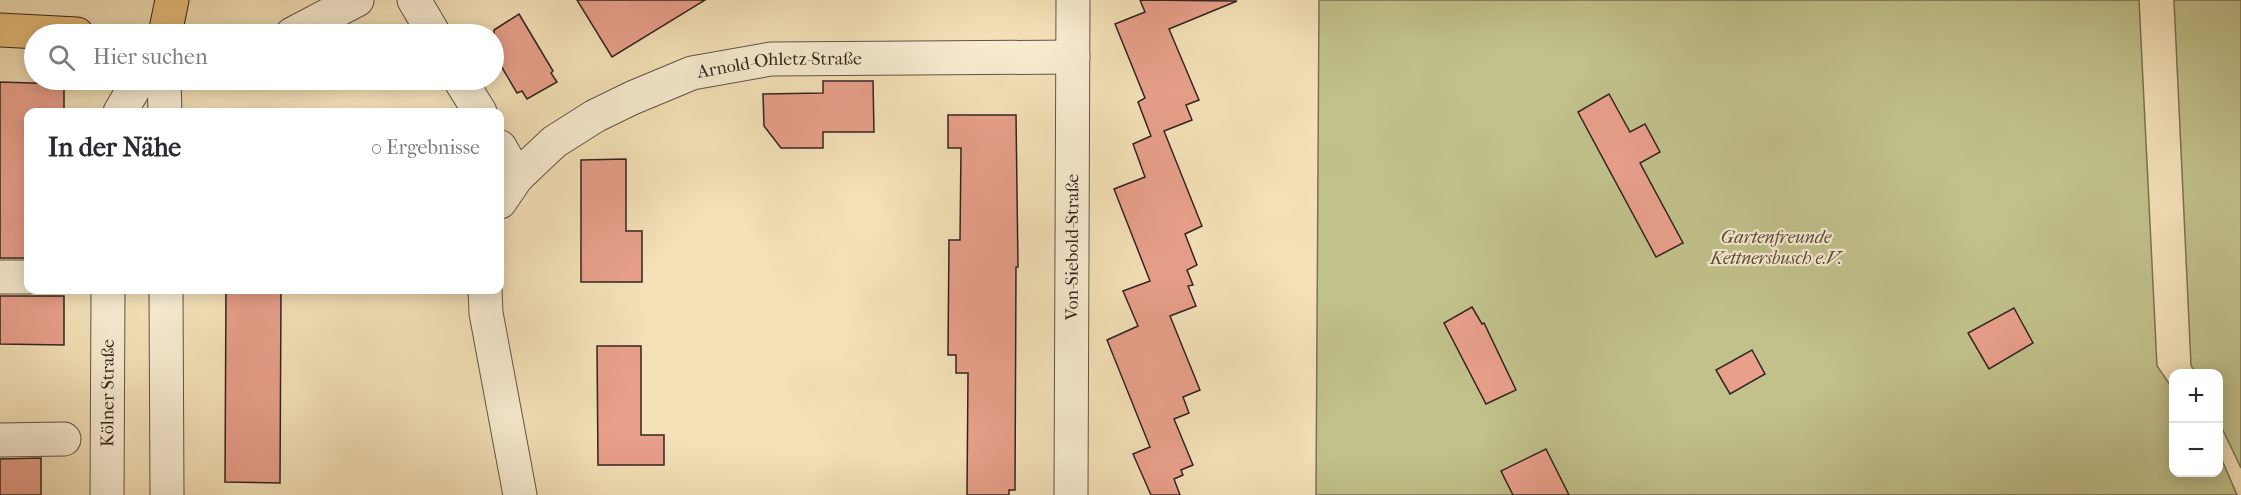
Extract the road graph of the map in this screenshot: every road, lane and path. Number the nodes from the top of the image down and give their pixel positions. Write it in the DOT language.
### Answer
graph roads {
  1 [pos="159,0"];
  2 [pos="172,0"];
  3 [pos="357,0"];
  4 [pos="414,0"];
  5 [pos="1073,0"];
  6 [pos="163,24"];
  7 [pos="166,24"];
  8 [pos="311,24"];
  9 [pos="428,24"];
  10 [pos="0,30"];
  11 [pos="24,31"];
  12 [pos="1073,57"];
  13 [pos="134,90"];
  14 [pos="164,90"];
  15 [pos="466,90"];
  16 [pos="122,108"];
  17 [pos="165,108"];
  18 [pos="478,108"];
  19 [pos="504,168"];
  20 [pos="508,190"];
  21 [pos="0,277"];
  22 [pos="24,278"];
  23 [pos="108,294"];
  24 [pos="166,294"];
  25 [pos="485,294"];
  26 [pos="0,440"];
  27 [pos="64,440"];
  28 [pos="107,495"];
  29 [pos="167,495"];
  30 [pos="520,495"];
  31 [pos="1071,495"];
  1 -- 6 [label="main road"];
  2 -- 7 [label="main road"];
  3 -- 8 [label="street"];
  4 -- 9 [label="street"];
  5 -- 12 [label="street, Von-Siebold-Straße"];
  10 -- 11 [label="main road"];
  12 -- 20 [label="street, Arnold-Ohletz-Straße"];
  12 -- 31 [label="street, Von-Siebold-Straße"];
  13 -- 16 [label="street"];
  14 -- 17 [label="street"];
  15 -- 18 [label="street"];
  19 -- 20 [label="street, Arnold-Ohletz-Straße"];
  21 -- 22 [label="street"];
  23 -- 28 [label="street, Kölner Straße"];
  24 -- 29 [label="street"];
  25 -- 30 [label="street"];
  26 -- 27 [label="street"];
}
